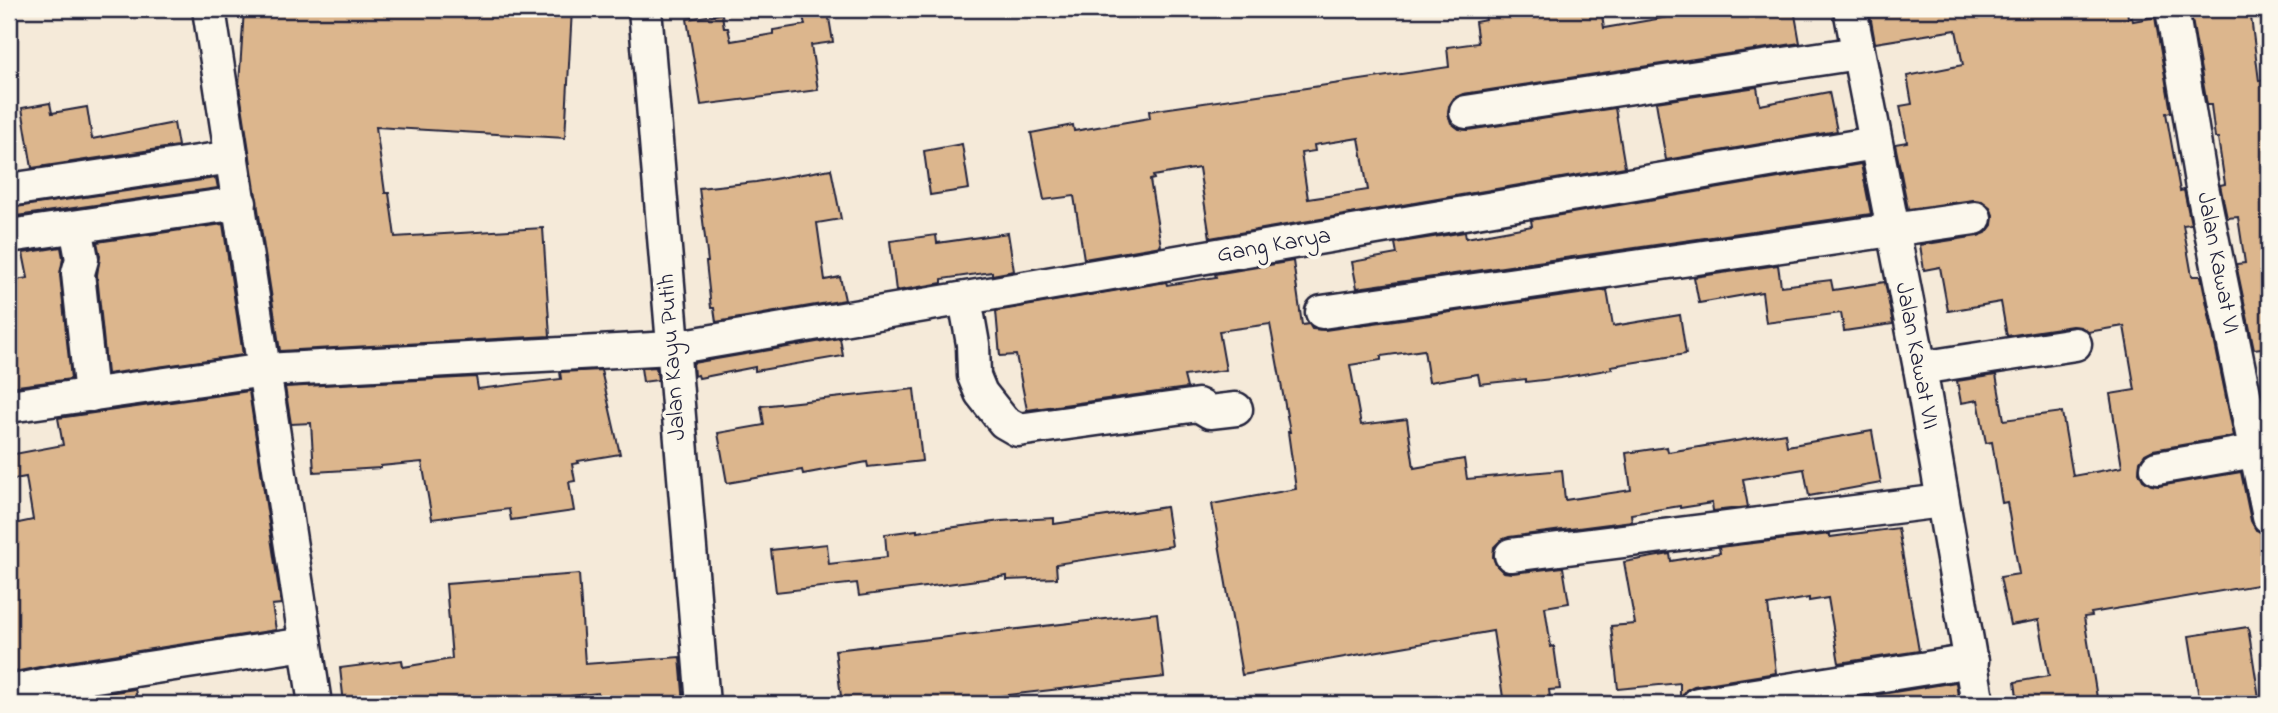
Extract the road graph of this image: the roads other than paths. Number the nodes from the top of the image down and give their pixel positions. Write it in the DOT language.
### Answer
graph roads {
  1 [pos="209,9"];
  2 [pos="645,9"];
  3 [pos="1850,9"];
  4 [pos="2172,9"];
  5 [pos="1858,53"];
  6 [pos="1466,112"];
  7 [pos="1875,143"];
  8 [pos="232,156"];
  9 [pos="50,184"];
  10 [pos="9,190"];
  11 [pos="240,203"];
  12 [pos="1975,218"];
  13 [pos="66,229"];
  14 [pos="1892,231"];
  15 [pos="9,236"];
  16 [pos="965,299"];
  17 [pos="1322,312"];
  18 [pos="2075,344"];
  19 [pos="672,348"];
  20 [pos="1920,368"];
  21 [pos="265,370"];
  22 [pos="2255,384"];
  23 [pos="91,395"];
  24 [pos="9,406"];
  25 [pos="1236,408"];
  26 [pos="2261,461"];
  27 [pos="2157,468"];
  28 [pos="1942,502"];
  29 [pos="2269,517"];
  30 [pos="1511,555"];
  31 [pos="305,644"];
  32 [pos="1972,661"];
  33 [pos="9,692"];
  34 [pos="315,704"];
  35 [pos="704,704"];
  36 [pos="1698,704"];
  37 [pos="1978,704"];
  1 -- 8 [label="street"];
  2 -- 19 [label="street, Jalan Kayu Putih"];
  3 -- 5 [label="street, Jalan Kawat VII"];
  4 -- 22 [label="street, Jalan Kawat VI"];
  5 -- 6 [label="street"];
  5 -- 7 [label="street, Jalan Kawat VII"];
  7 -- 14 [label="street, Jalan Kawat VII"];
  7 -- 16 [label="street, Gang Karya"];
  8 -- 9 [label="street"];
  8 -- 11 [label="street"];
  9 -- 10 [label="street"];
  9 -- 13 [label="street"];
  11 -- 13 [label="street"];
  11 -- 21 [label="street"];
  12 -- 14 [label="street"];
  13 -- 15 [label="street"];
  13 -- 23 [label="street"];
  14 -- 17 [label="street"];
  14 -- 20 [label="street, Jalan Kawat VII"];
  16 -- 19 [label="street, Gang Karya"];
  16 -- 25 [label="street"];
  18 -- 20 [label="street"];
  19 -- 21 [label="street, Gang Karya"];
  19 -- 35 [label="street, Jalan Kayu Putih"];
  20 -- 28 [label="street, Jalan Kawat VII"];
  21 -- 23 [label="street, Gang Karya"];
  21 -- 31 [label="street"];
  22 -- 26 [label="street, Jalan Kawat VI"];
  23 -- 24 [label="street, Gang Karya"];
  26 -- 27 [label="street"];
  26 -- 29 [label="street, Jalan Kawat VI"];
  28 -- 30 [label="street"];
  28 -- 32 [label="street, Jalan Kawat VII"];
  31 -- 33 [label="street"];
  31 -- 34 [label="street"];
  32 -- 36 [label="street"];
  32 -- 37 [label="street, Jalan Kawat VII"];
}
